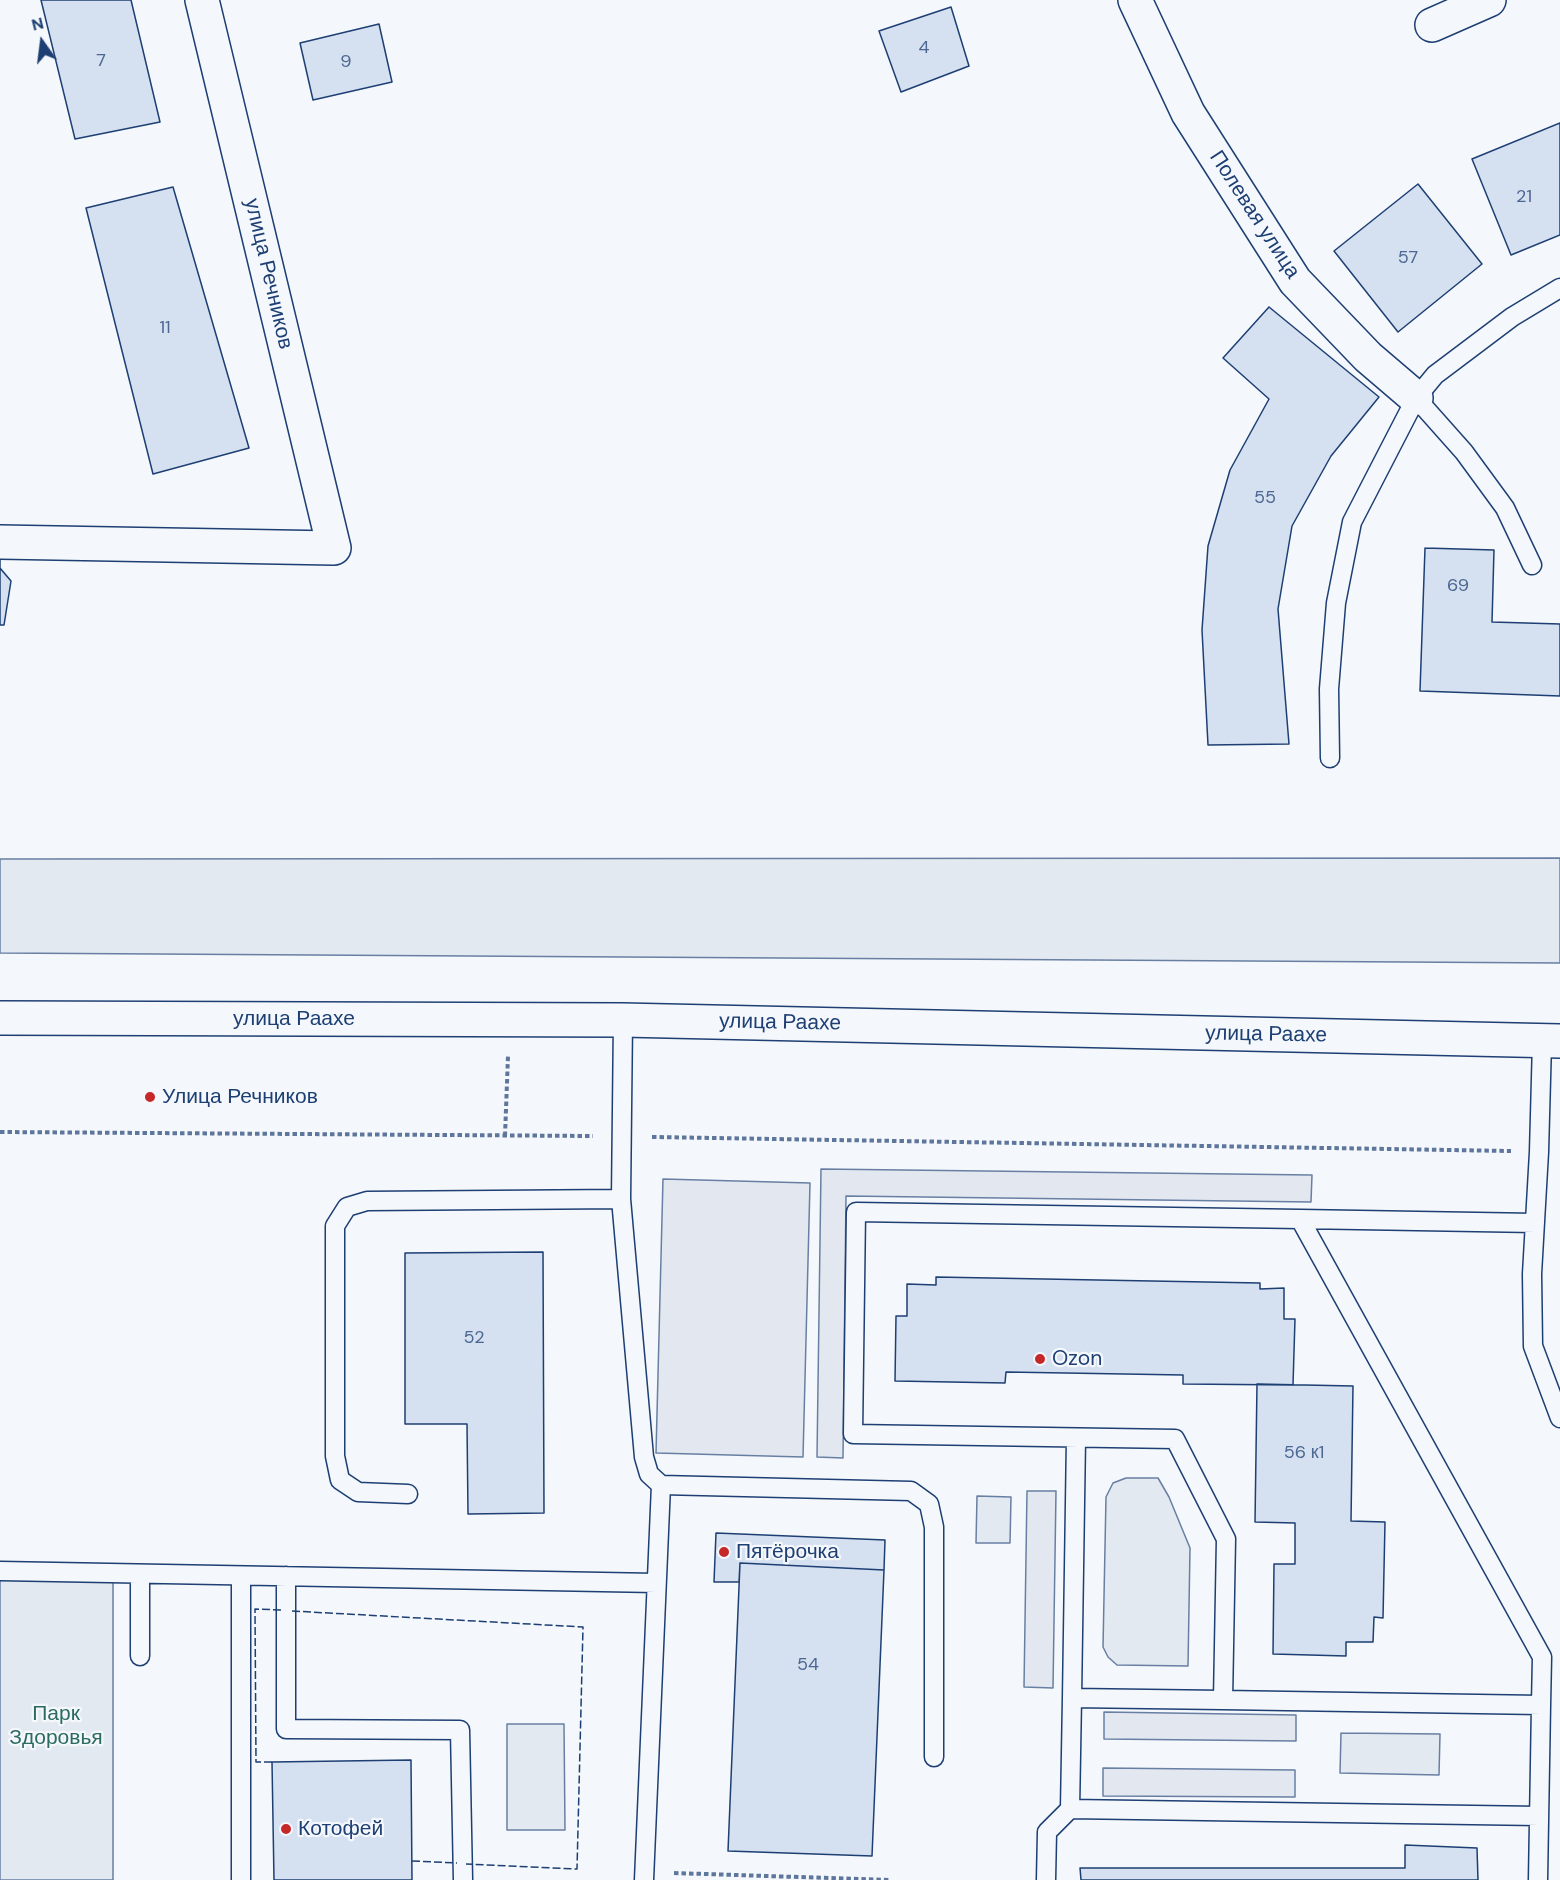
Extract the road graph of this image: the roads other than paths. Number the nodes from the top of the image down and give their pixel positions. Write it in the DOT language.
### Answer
graph roads {
  1 [pos="202,0"];
  2 [pos="1135,0"];
  3 [pos="1489,0"];
  4 [pos="1432,25"];
  5 [pos="1560,288"];
  6 [pos="1416,398"];
  7 [pos="0,542"];
  8 [pos="1532,565"];
  9 [pos="1330,758"];
  10 [pos="0,1018"];
  11 [pos="623,1020"];
  12 [pos="1551,1042"];
  13 [pos="621,1199"];
  14 [pos="1300,1219"];
  15 [pos="1535,1223"];
  16 [pos="1560,1418"];
  17 [pos="1076,1438"];
  18 [pos="661,1485"];
  19 [pos="408,1494"];
  20 [pos="0,1572"];
  21 [pos="140,1574"];
  22 [pos="241,1575"];
  23 [pos="286,1576"];
  24 [pos="656,1583"];
  25 [pos="140,1656"];
  26 [pos="1072,1698"];
  27 [pos="1223,1700"];
  28 [pos="1541,1705"];
  29 [pos="934,1757"];
  30 [pos="1070,1809"];
  31 [pos="1539,1816"];
  32 [pos="241,1880"];
  33 [pos="463,1880"];
  34 [pos="644,1880"];
  35 [pos="1046,1880"];
  36 [pos="1538,1880"];
  1 -- 7 [label="main road, улица Речников"];
  2 -- 6 [label="main road, Полевая улица"];
  3 -- 4 [label="main road"];
  5 -- 6 [label="lane"];
  6 -- 8 [label="lane"];
  6 -- 9 [label="lane"];
  10 -- 11 [label="main road, улица Раахе"];
  11 -- 12 [label="main road, улица Раахе"];
  11 -- 13 [label="lane"];
  12 -- 15 [label="lane"];
  13 -- 18 [label="lane"];
  13 -- 19 [label="lane"];
  14 -- 15 [label="lane"];
  14 -- 17 [label="lane"];
  14 -- 28 [label="lane"];
  15 -- 16 [label="lane"];
  17 -- 26 [label="lane"];
  17 -- 27 [label="lane"];
  18 -- 24 [label="lane"];
  18 -- 29 [label="lane"];
  20 -- 21 [label="lane"];
  21 -- 22 [label="lane"];
  21 -- 25 [label="lane"];
  22 -- 23 [label="lane"];
  22 -- 32 [label="lane"];
  23 -- 24 [label="lane"];
  23 -- 33 [label="lane"];
  24 -- 34 [label="lane"];
  26 -- 27 [label="lane"];
  26 -- 30 [label="lane"];
  27 -- 28 [label="lane"];
  28 -- 31 [label="lane"];
  30 -- 31 [label="lane"];
  30 -- 35 [label="lane"];
  31 -- 36 [label="lane"];
}
